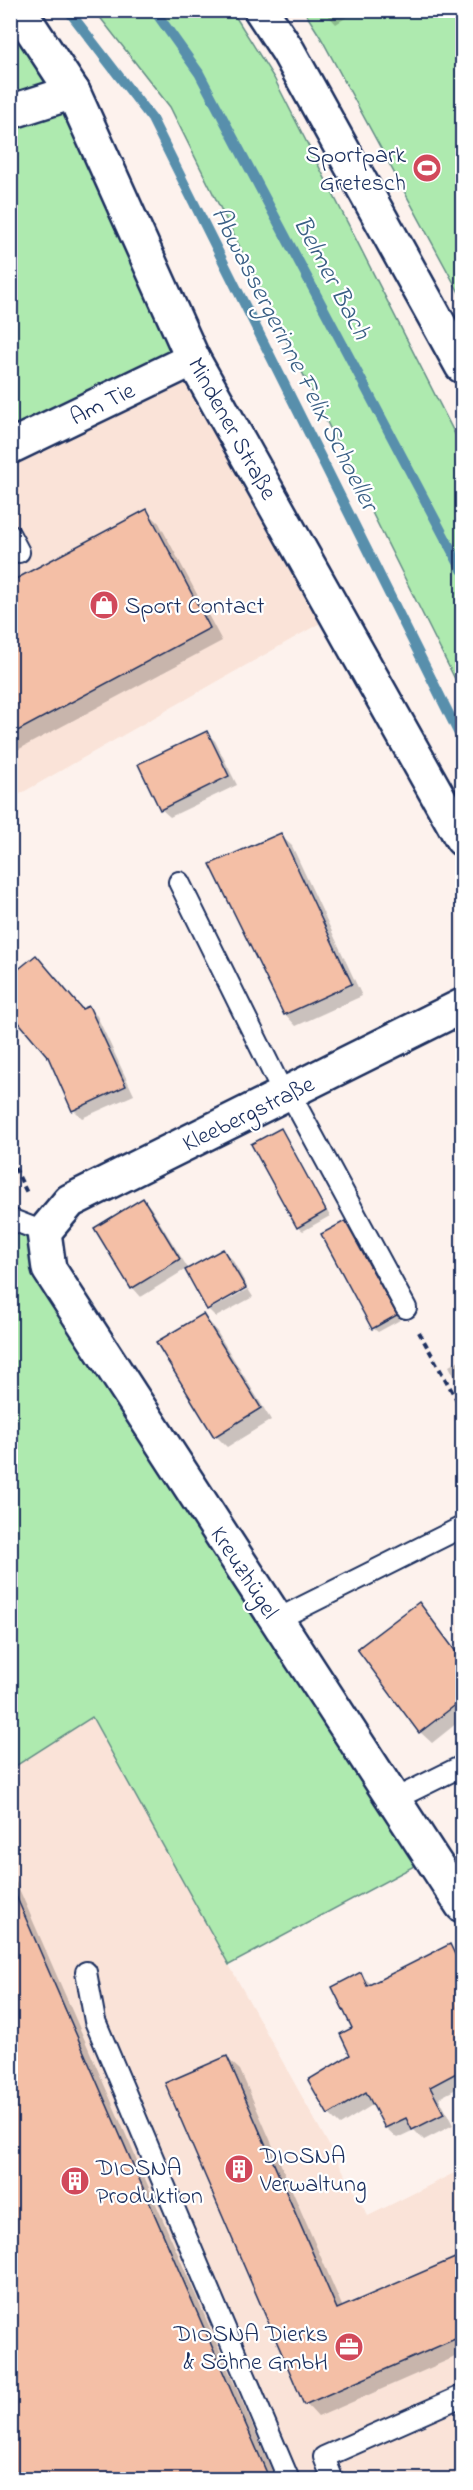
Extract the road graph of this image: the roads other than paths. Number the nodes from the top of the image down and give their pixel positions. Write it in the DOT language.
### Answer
graph roads {
  1 [pos="19,10"];
  2 [pos="261,10"];
  3 [pos="73,92"];
  4 [pos="10,112"];
  5 [pos="193,359"];
  6 [pos="462,366"];
  7 [pos="10,447"];
  8 [pos="462,839"];
  9 [pos="179,882"];
  10 [pos="462,1006"];
  11 [pos="286,1094"];
  12 [pos="10,1219"];
  13 [pos="44,1232"];
  14 [pos="406,1308"];
  15 [pos="462,1527"];
  16 [pos="276,1620"];
  17 [pos="462,1766"];
  18 [pos="393,1800"];
  19 [pos="462,1905"];
  20 [pos="86,1972"];
  21 [pos="462,2396"];
  22 [pos="289,2480"];
  23 [pos="333,2480"];
  1 -- 3 [label="street, Mindener Straße"];
  2 -- 6 [label="street"];
  3 -- 4 [label="street"];
  3 -- 5 [label="street, Mindener Straße"];
  5 -- 7 [label="street, Am Tie"];
  5 -- 8 [label="street, Mindener Straße"];
  9 -- 11 [label="lane"];
  10 -- 11 [label="street, Kleebergstraße"];
  11 -- 13 [label="street, Kleebergstraße"];
  11 -- 14 [label="lane"];
  12 -- 13 [label="lane"];
  13 -- 16 [label="street, Kreuzhügel"];
  15 -- 16 [label="lane"];
  16 -- 18 [label="street, Kreuzhügel"];
  17 -- 18 [label="lane"];
  18 -- 19 [label="street, Kreuzhügel"];
  20 -- 22 [label="lane"];
  21 -- 23 [label="lane"];
}
